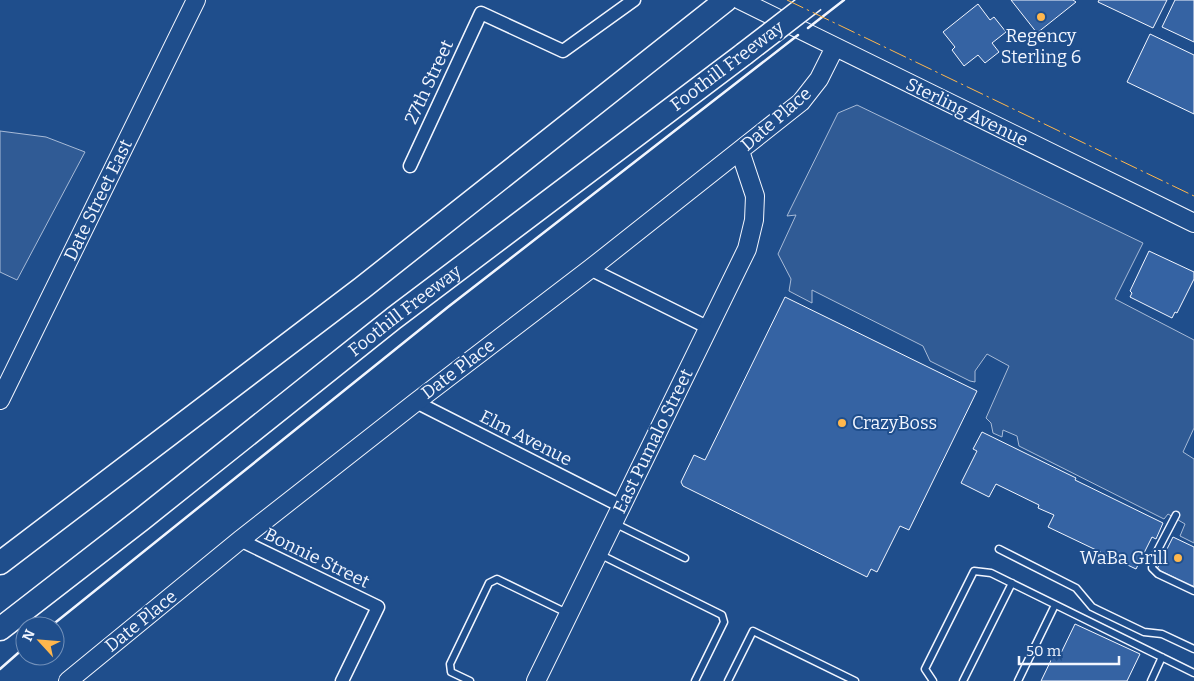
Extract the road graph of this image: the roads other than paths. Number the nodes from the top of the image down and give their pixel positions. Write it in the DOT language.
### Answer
graph roads {
  1 [pos="196,0"];
  2 [pos="634,0"];
  3 [pos="726,0"];
  4 [pos="740,0"];
  5 [pos="814,0"];
  6 [pos="835,47"];
  7 [pos="740,151"];
  8 [pos="410,166"];
  9 [pos="1194,223"];
  10 [pos="590,269"];
  11 [pos="709,328"];
  12 [pos="0,400"];
  13 [pos="416,402"];
  14 [pos="622,506"];
  15 [pos="1176,515"];
  16 [pos="613,522"];
  17 [pos="240,540"];
  18 [pos="999,549"];
  19 [pos="598,553"];
  20 [pos="685,558"];
  21 [pos="0,563"];
  22 [pos="1012,583"];
  23 [pos="1194,591"];
  24 [pos="1055,605"];
  25 [pos="28,608"];
  26 [pos="568,614"];
  27 [pos="0,629"];
  28 [pos="0,642"];
  29 [pos="1194,648"];
  30 [pos="1162,657"];
  31 [pos="1194,673"];
  32 [pos="68,681"];
  33 [pos="342,681"];
  34 [pos="470,681"];
  35 [pos="536,681"];
  36 [pos="695,681"];
  37 [pos="728,681"];
  38 [pos="855,681"];
  39 [pos="932,681"];
  40 [pos="963,681"];
  41 [pos="1018,681"];
  42 [pos="1151,681"];
  1 -- 12 [label="street, Date Street East"];
  2 -- 8 [label="street, 27th Street"];
  3 -- 21 [label="highway"];
  4 -- 6 [label="street, Sterling Avenue"];
  5 -- 25 [label="highway, Foothill Freeway, bridge"];
  6 -- 7 [label="street, Date Place"];
  6 -- 9 [label="street, Sterling Avenue"];
  7 -- 10 [label="street, Date Place"];
  7 -- 11 [label="street, East Pumalo Street"];
  10 -- 11 [label="street"];
  10 -- 13 [label="street, Date Place"];
  11 -- 14 [label="street, East Pumalo Street"];
  13 -- 14 [label="street, Elm Avenue"];
  13 -- 17 [label="street, Date Place"];
  14 -- 16 [label="street, East Pumalo Street"];
  15 -- 23 [label="lane"];
  16 -- 19 [label="street, East Pumalo Street"];
  16 -- 20 [label="lane"];
  17 -- 32 [label="street, Date Place"];
  17 -- 33 [label="street, Bonnie Street"];
  18 -- 29 [label="lane"];
  19 -- 26 [label="street, East Pumalo Street"];
  19 -- 36 [label="lane"];
  22 -- 24 [label="lane"];
  22 -- 39 [label="lane"];
  22 -- 40 [label="lane"];
  24 -- 30 [label="lane"];
  24 -- 41 [label="lane"];
  25 -- 27 [label="highway, Foothill Freeway"];
  25 -- 28 [label="highway"];
  26 -- 34 [label="lane"];
  26 -- 35 [label="street, East Pumalo Street"];
  30 -- 31 [label="lane"];
  30 -- 42 [label="lane"];
  37 -- 38 [label="lane"];
}
